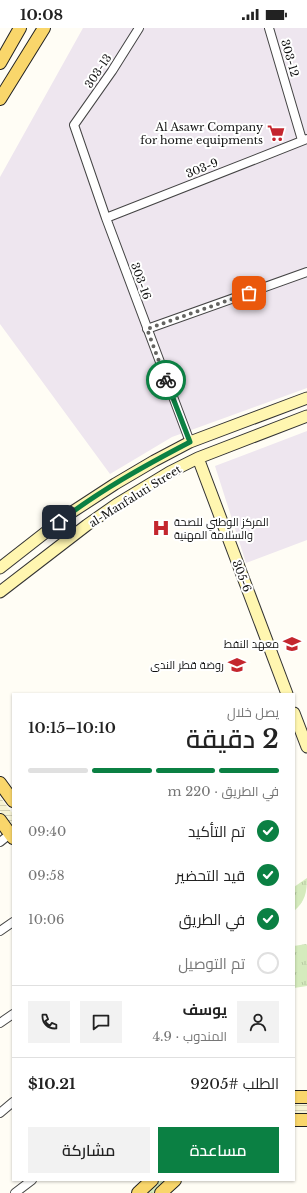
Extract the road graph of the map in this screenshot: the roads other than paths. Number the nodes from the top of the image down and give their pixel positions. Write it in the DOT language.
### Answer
graph roads {
  1 [pos="20,28"];
  2 [pos="44,28"];
  3 [pos="139,28"];
  4 [pos="269,28"];
  5 [pos="0,63"];
  6 [pos="0,99"];
  7 [pos="74,125"];
  8 [pos="305,140"];
  9 [pos="106,218"];
  10 [pos="307,272"];
  11 [pos="147,329"];
  12 [pos="307,398"];
  13 [pos="259,416"];
  14 [pos="307,416"];
  15 [pos="265,432"];
  16 [pos="190,442"];
  17 [pos="198,458"];
  18 [pos="123,480"];
  19 [pos="107,490"];
  20 [pos="131,496"];
  21 [pos="117,504"];
  22 [pos="0,568"];
  23 [pos="0,592"];
  24 [pos="286,693"];
  25 [pos="295,716"];
  26 [pos="307,747"];
  27 [pos="0,783"];
  28 [pos="12,799"];
  29 [pos="0,820"];
  30 [pos="12,836"];
  31 [pos="0,842"];
  32 [pos="12,923"];
  33 [pos="0,931"];
  34 [pos="12,1015"];
  35 [pos="0,1023"];
  36 [pos="295,1097"];
  37 [pos="307,1097"];
  38 [pos="12,1103"];
  39 [pos="0,1112"];
  40 [pos="295,1120"];
  41 [pos="307,1120"];
  42 [pos="31,1181"];
  43 [pos="151,1181"];
  44 [pos="174,1181"];
  45 [pos="15,1193"];
  46 [pos="138,1193"];
  47 [pos="161,1193"];
  1 -- 5 [label="main road"];
  2 -- 6 [label="main road"];
  3 -- 7 [label="street, 303-13"];
  4 -- 8 [label="street, 303-12"];
  7 -- 9 [label="street, 303-16"];
  8 -- 9 [label="street, 303-9"];
  9 -- 11 [label="street, 303-16"];
  10 -- 11 [label="street"];
  11 -- 16 [label="street, 303-16"];
  12 -- 13 [label="street, al-Manfaluti Street"];
  13 -- 15 [label="street"];
  13 -- 16 [label="street, al-Manfaluti Street"];
  14 -- 15 [label="street, al-Manfaluti Street"];
  15 -- 17 [label="street, al-Manfaluti Street"];
  16 -- 18 [label="street, al-Manfaluti Street"];
  17 -- 20 [label="street, al-Manfaluti Street"];
  17 -- 24 [label="street, 305-6"];
  18 -- 19 [label="street, al-Manfaluti Street"];
  18 -- 20 [label="street"];
  19 -- 21 [label="street"];
  19 -- 22 [label="street, al-Manfaluti Street"];
  20 -- 21 [label="street, al-Manfaluti Street"];
  21 -- 23 [label="street, al-Manfaluti Street"];
  25 -- 26 [label="street"];
  27 -- 28 [label="main road"];
  29 -- 30 [label="main road"];
  30 -- 31 [label="street"];
  32 -- 33 [label="street"];
  34 -- 35 [label="street"];
  36 -- 37 [label="main road"];
  38 -- 39 [label="street"];
  40 -- 41 [label="main road"];
  42 -- 45 [label="street"];
  43 -- 46 [label="main road"];
  44 -- 47 [label="main road"];
}
